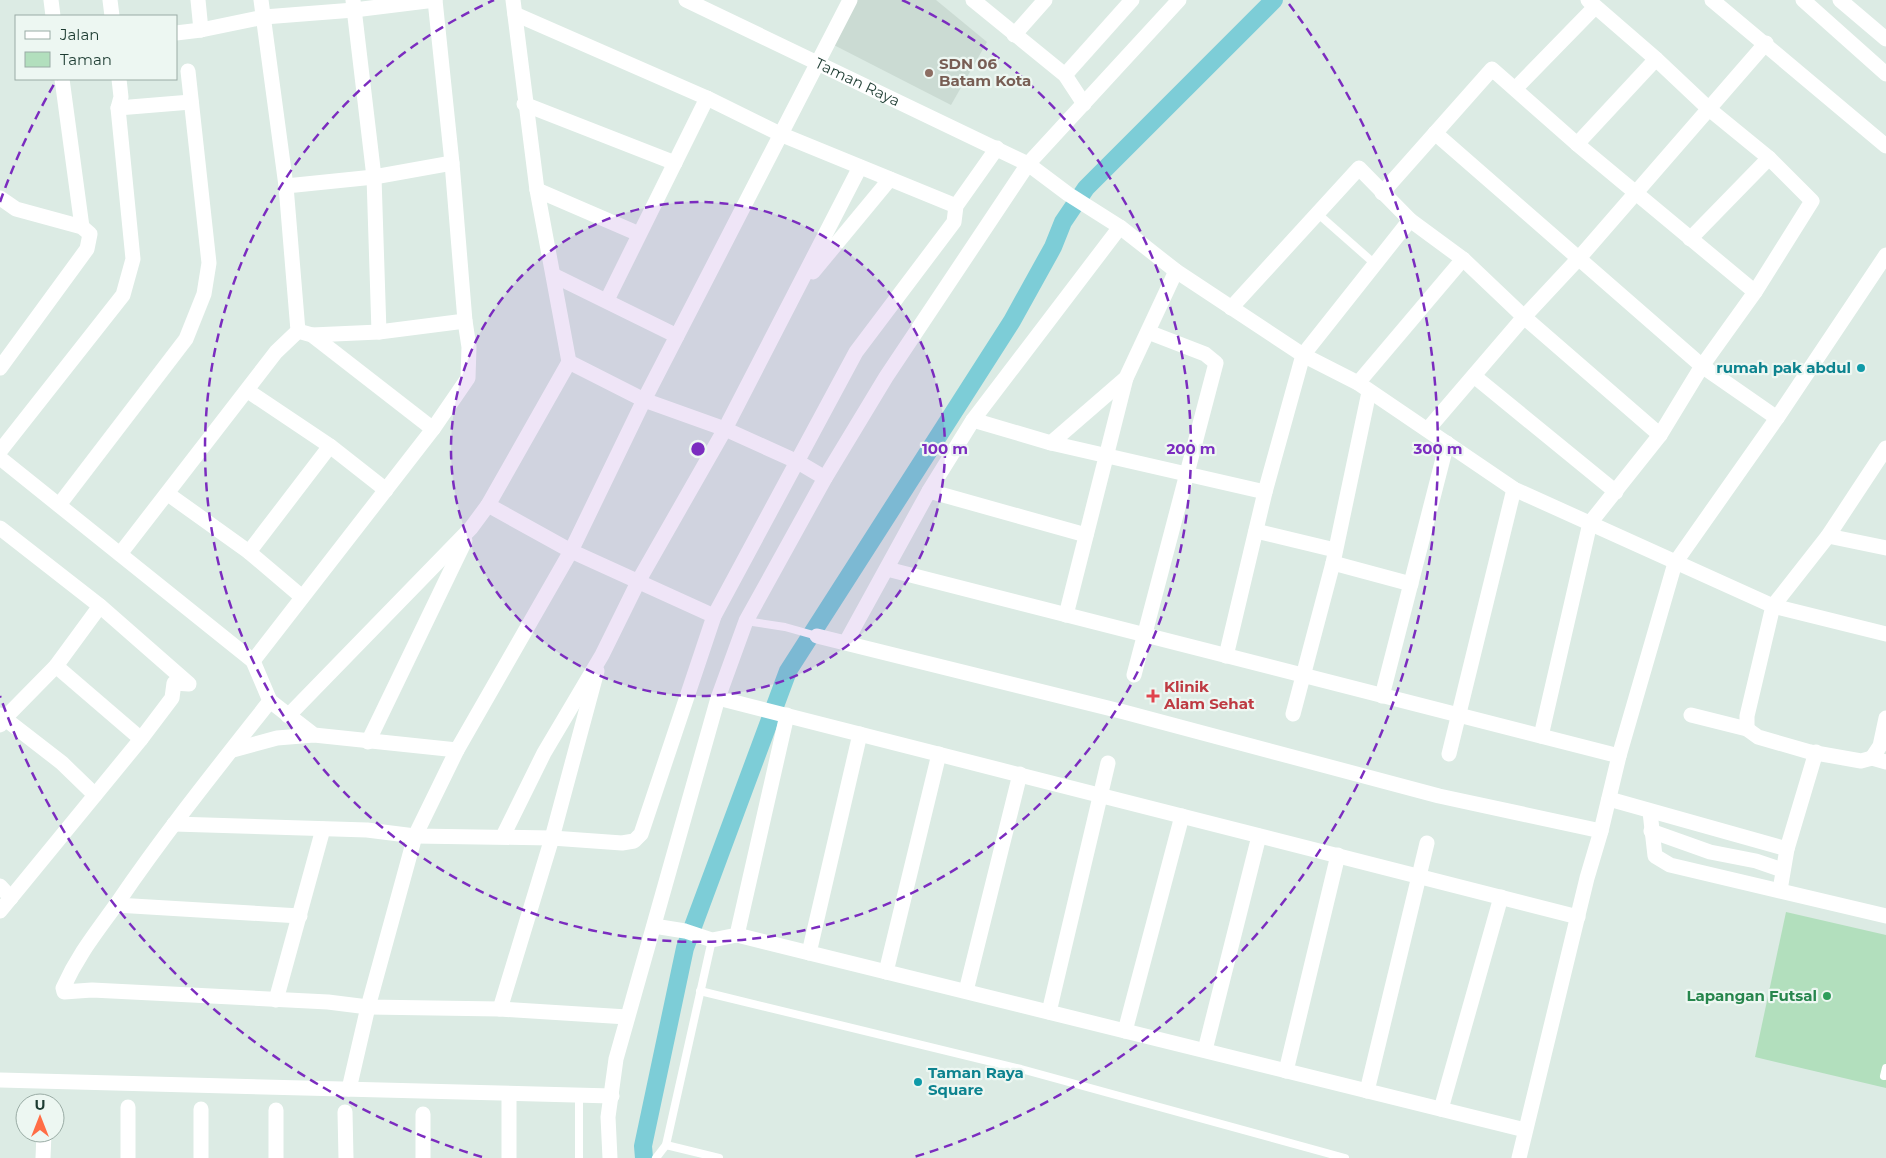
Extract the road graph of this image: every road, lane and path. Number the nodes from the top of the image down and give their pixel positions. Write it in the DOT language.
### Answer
graph roads {
  1 [pos="51,0"];
  2 [pos="110,0"];
  3 [pos="198,0"];
  4 [pos="262,0"];
  5 [pos="435,0"];
  6 [pos="686,0"];
  7 [pos="850,0"];
  8 [pos="973,0"];
  9 [pos="1045,0"];
  10 [pos="1132,0"];
  11 [pos="1179,0"];
  12 [pos="1712,0"];
  13 [pos="1804,0"];
  14 [pos="1840,0"];
  15 [pos="1592,4"];
  16 [pos="354,5"];
  17 [pos="514,7"];
  18 [pos="53,15"];
  19 [pos="112,15"];
  20 [pos="264,17"];
  21 [pos="201,30"];
  22 [pos="178,33"];
  23 [pos="1014,35"];
  24 [pos="1886,39"];
  25 [pos="1766,43"];
  26 [pos="1656,58"];
  27 [pos="817,62"];
  28 [pos="188,71"];
  29 [pos="1886,74"];
  30 [pos="1066,75"];
  31 [pos="62,80"];
  32 [pos="119,80"];
  33 [pos="1516,88"];
  34 [pos="707,98"];
  35 [pos="192,102"];
  36 [pos="524,104"];
  37 [pos="1084,104"];
  38 [pos="118,108"];
  39 [pos="1710,109"];
  40 [pos="1435,133"];
  41 [pos="780,134"];
  42 [pos="1578,144"];
  43 [pos="1886,146"];
  44 [pos="997,148"];
  45 [pos="1769,158"];
  46 [pos="452,163"];
  47 [pos="675,163"];
  48 [pos="1028,164"];
  49 [pos="860,167"];
  50 [pos="374,177"];
  51 [pos="890,179"];
  52 [pos="286,186"];
  53 [pos="537,190"];
  54 [pos="1382,193"];
  55 [pos="1636,193"];
  56 [pos="0,198"];
  57 [pos="956,206"];
  58 [pos="1317,213"];
  59 [pos="1410,220"];
  60 [pos="82,227"];
  61 [pos="1120,227"];
  62 [pos="640,234"];
  63 [pos="1690,239"];
  64 [pos="1886,255"];
  65 [pos="1580,257"];
  66 [pos="1463,259"];
  67 [pos="1375,264"];
  68 [pos="1176,271"];
  69 [pos="555,276"];
  70 [pos="1755,292"];
  71 [pos="794,294"];
  72 [pos="607,300"];
  73 [pos="1231,308"];
  74 [pos="1524,317"];
  75 [pos="465,321"];
  76 [pos="379,332"];
  77 [pos="1148,332"];
  78 [pos="305,333"];
  79 [pos="676,336"];
  80 [pos="1303,355"];
  81 [pos="569,362"];
  82 [pos="1702,366"];
  83 [pos="0,368"];
  84 [pos="1474,376"];
  85 [pos="1126,378"];
  86 [pos="1364,387"];
  87 [pos="248,391"];
  88 [pos="644,400"];
  89 [pos="1777,418"];
  90 [pos="973,420"];
  91 [pos="433,429"];
  92 [pos="725,429"];
  93 [pos="1428,429"];
  94 [pos="1660,435"];
  95 [pos="1052,442"];
  96 [pos="1446,443"];
  97 [pos="330,446"];
  98 [pos="1886,448"];
  99 [pos="0,451"];
  100 [pos="1106,456"];
  101 [pos="0,458"];
  102 [pos="798,462"];
  103 [pos="1881,464"];
  104 [pos="1187,474"];
  105 [pos="825,478"];
  106 [pos="1514,489"];
  107 [pos="386,490"];
  108 [pos="929,491"];
  109 [pos="1265,492"];
  110 [pos="1616,492"];
  111 [pos="168,494"];
  112 [pos="60,505"];
  113 [pos="488,505"];
  114 [pos="1590,523"];
  115 [pos="0,528"];
  116 [pos="471,528"];
  117 [pos="1256,531"];
  118 [pos="1086,535"];
  119 [pos="1828,536"];
  120 [pos="1886,548"];
  121 [pos="571,550"];
  122 [pos="249,552"];
  123 [pos="120,554"];
  124 [pos="1334,556"];
  125 [pos="1675,563"];
  126 [pos="887,569"];
  127 [pos="639,580"];
  128 [pos="1411,584"];
  129 [pos="302,597"];
  130 [pos="100,606"];
  131 [pos="1773,606"];
  132 [pos="1066,615"];
  133 [pos="714,616"];
  134 [pos="746,621"];
  135 [pos="1886,634"];
  136 [pos="1144,635"];
  137 [pos="817,636"];
  138 [pos="846,642"];
  139 [pos="602,655"];
  140 [pos="1226,656"];
  141 [pos="253,661"];
  142 [pos="56,666"];
  143 [pos="1134,675"];
  144 [pos="1303,675"];
  145 [pos="1382,696"];
  146 [pos="718,698"];
  147 [pos="270,701"];
  148 [pos="785,714"];
  149 [pos="1292,714"];
  150 [pos="1458,715"];
  151 [pos="1691,715"];
  152 [pos="288,716"];
  153 [pos="1886,718"];
  154 [pos="1,720"];
  155 [pos="1747,729"];
  156 [pos="860,734"];
  157 [pos="314,735"];
  158 [pos="1541,736"];
  159 [pos="141,739"];
  160 [pos="368,742"];
  161 [pos="233,750"];
  162 [pos="458,750"];
  163 [pos="1816,752"];
  164 [pos="939,754"];
  165 [pos="1449,754"];
  166 [pos="1619,756"];
  167 [pos="1879,760"];
  168 [pos="1108,763"];
  169 [pos="1020,774"];
  170 [pos="95,795"];
  171 [pos="1100,795"];
  172 [pos="1609,799"];
  173 [pos="1650,812"];
  174 [pos="1182,816"];
  175 [pos="174,824"];
  176 [pos="323,829"];
  177 [pos="1601,831"];
  178 [pos="1651,831"];
  179 [pos="415,836"];
  180 [pos="503,836"];
  181 [pos="1259,836"];
  182 [pos="552,838"];
  183 [pos="1427,843"];
  184 [pos="1787,849"];
  185 [pos="1338,855"];
  186 [pos="1782,870"];
  187 [pos="1420,877"];
  188 [pos="0,886"];
  189 [pos="1780,890"];
  190 [pos="1501,897"];
  191 [pos="11,898"];
  192 [pos="116,904"];
  193 [pos="0,912"];
  194 [pos="300,916"];
  195 [pos="1886,916"];
  196 [pos="1578,917"];
  197 [pos="654,926"];
  198 [pos="738,935"];
  199 [pos="698,936"];
  200 [pos="809,953"];
  201 [pos="886,972"];
  202 [pos="700,991"];
  203 [pos="966,992"];
  204 [pos="276,1000"];
  205 [pos="368,1007"];
  206 [pos="500,1009"];
  207 [pos="1049,1012"];
  208 [pos="627,1017"];
  209 [pos="1124,1031"];
  210 [pos="1205,1050"];
  211 [pos="1286,1071"];
  212 [pos="0,1080"];
  213 [pos="349,1089"];
  214 [pos="1367,1091"];
  215 [pos="509,1095"];
  216 [pos="579,1096"];
  217 [pos="612,1096"];
  218 [pos="128,1107"];
  219 [pos="201,1109"];
  220 [pos="1441,1109"];
  221 [pos="276,1110"];
  222 [pos="345,1112"];
  223 [pos="423,1114"];
  224 [pos="1525,1130"];
  225 [pos="44,1143"];
  226 [pos="666,1145"];
  227 [pos="43,1158"];
  228 [pos="128,1158"];
  229 [pos="201,1158"];
  230 [pos="276,1158"];
  231 [pos="346,1158"];
  232 [pos="423,1158"];
  233 [pos="509,1158"];
  234 [pos="579,1158"];
  235 [pos="610,1158"];
  236 [pos="656,1158"];
  237 [pos="719,1158"];
  238 [pos="1345,1158"];
  239 [pos="1519,1158"];
  1 -- 18 [label="street"];
  2 -- 19 [label="street"];
  3 -- 21 [label="street"];
  4 -- 20 [label="street"];
  5 -- 16 [label="street"];
  5 -- 46 [label="street"];
  6 -- 27 [label="street, Taman Raya"];
  7 -- 27 [label="street"];
  8 -- 23 [label="street"];
  9 -- 23 [label="street"];
  10 -- 30 [label="street"];
  11 -- 37 [label="street"];
  12 -- 25 [label="street"];
  13 -- 29 [label="street"];
  14 -- 24 [label="street"];
  15 -- 26 [label="street"];
  15 -- 33 [label="street"];
  16 -- 20 [label="street"];
  16 -- 50 [label="street"];
  17 -- 34 [label="street"];
  17 -- 36 [label="street"];
  20 -- 21 [label="street"];
  20 -- 52 [label="street"];
  21 -- 22 [label="street"];
  23 -- 30 [label="street"];
  25 -- 39 [label="street"];
  25 -- 43 [label="street"];
  26 -- 39 [label="street"];
  26 -- 42 [label="street"];
  27 -- 41 [label="street"];
  27 -- 44 [label="street, Taman Raya"];
  28 -- 35 [label="street"];
  30 -- 37 [label="street"];
  31 -- 60 [label="street"];
  32 -- 38 [label="street"];
  33 -- 40 [label="street"];
  33 -- 42 [label="street"];
  34 -- 41 [label="street"];
  34 -- 47 [label="street"];
  35 -- 38 [label="street"];
  35 -- 112 [label="street"];
  36 -- 47 [label="street"];
  36 -- 53 [label="street"];
  37 -- 48 [label="street"];
  38 -- 99 [label="street"];
  39 -- 45 [label="street"];
  39 -- 55 [label="street"];
  40 -- 54 [label="street"];
  40 -- 65 [label="street"];
  41 -- 49 [label="street"];
  41 -- 79 [label="street"];
  42 -- 55 [label="street"];
  44 -- 48 [label="street, Taman Raya"];
  44 -- 57 [label="street"];
  45 -- 63 [label="street"];
  45 -- 70 [label="street"];
  46 -- 50 [label="street"];
  46 -- 75 [label="street"];
  47 -- 62 [label="street"];
  48 -- 61 [label="street, Taman Raya"];
  48 -- 105 [label="street"];
  49 -- 51 [label="street"];
  49 -- 71 [label="street"];
  50 -- 52 [label="street"];
  50 -- 76 [label="street"];
  51 -- 57 [label="street"];
  51 -- 71 [label="street"];
  52 -- 78 [label="street"];
  53 -- 62 [label="street"];
  53 -- 69 [label="street"];
  54 -- 58 [label="street"];
  54 -- 59 [label="street"];
  55 -- 63 [label="street"];
  55 -- 65 [label="street"];
  56 -- 60 [label="street"];
  57 -- 102 [label="street"];
  58 -- 67 [label="lane"];
  58 -- 73 [label="street"];
  59 -- 66 [label="street"];
  59 -- 67 [label="street"];
  60 -- 83 [label="street"];
  61 -- 68 [label="street, Taman Raya"];
  61 -- 90 [label="street"];
  62 -- 72 [label="street"];
  63 -- 70 [label="street"];
  64 -- 89 [label="street"];
  65 -- 74 [label="street"];
  65 -- 82 [label="street"];
  66 -- 74 [label="street"];
  66 -- 86 [label="street"];
  67 -- 80 [label="street"];
  68 -- 73 [label="street, Taman Raya"];
  68 -- 77 [label="street"];
  69 -- 72 [label="street"];
  69 -- 81 [label="street"];
  70 -- 82 [label="street"];
  71 -- 92 [label="street"];
  72 -- 79 [label="street"];
  73 -- 80 [label="street, Taman Raya"];
  74 -- 84 [label="street"];
  74 -- 94 [label="street"];
  75 -- 76 [label="street"];
  75 -- 91 [label="street"];
  76 -- 78 [label="street"];
  77 -- 85 [label="street"];
  77 -- 104 [label="street"];
  78 -- 87 [label="street"];
  78 -- 91 [label="street"];
  79 -- 88 [label="street"];
  80 -- 86 [label="street, Taman Raya"];
  80 -- 109 [label="street"];
  81 -- 88 [label="street"];
  81 -- 113 [label="street"];
  82 -- 89 [label="street"];
  82 -- 94 [label="street"];
  84 -- 93 [label="street"];
  84 -- 110 [label="street"];
  85 -- 95 [label="street"];
  85 -- 100 [label="street"];
  86 -- 93 [label="street, Taman Raya"];
  86 -- 124 [label="street"];
  87 -- 97 [label="street"];
  87 -- 111 [label="street"];
  88 -- 92 [label="street"];
  88 -- 121 [label="street"];
  89 -- 125 [label="street"];
  90 -- 95 [label="street"];
  90 -- 108 [label="street"];
  91 -- 107 [label="street"];
  92 -- 102 [label="street"];
  92 -- 127 [label="street"];
  93 -- 96 [label="street, Taman Raya"];
  94 -- 110 [label="street"];
  95 -- 100 [label="street"];
  96 -- 106 [label="street, Taman Raya"];
  96 -- 128 [label="street"];
  97 -- 107 [label="street"];
  97 -- 122 [label="street"];
  98 -- 103 [label="street"];
  100 -- 104 [label="street"];
  100 -- 118 [label="street"];
  101 -- 112 [label="street"];
  102 -- 105 [label="street"];
  102 -- 133 [label="street"];
  103 -- 119 [label="street"];
  104 -- 109 [label="street"];
  104 -- 136 [label="street"];
  105 -- 134 [label="street"];
  106 -- 114 [label="street, Taman Raya"];
  106 -- 150 [label="street"];
  107 -- 129 [label="street"];
  108 -- 118 [label="street"];
  108 -- 126 [label="street"];
  109 -- 117 [label="street"];
  110 -- 114 [label="street"];
  111 -- 122 [label="street"];
  111 -- 123 [label="street"];
  112 -- 123 [label="street"];
  113 -- 116 [label="street"];
  113 -- 121 [label="street"];
  114 -- 125 [label="street, Taman Raya"];
  114 -- 158 [label="street"];
  115 -- 130 [label="street"];
  116 -- 152 [label="street"];
  116 -- 160 [label="street"];
  117 -- 124 [label="street"];
  117 -- 140 [label="street"];
  118 -- 132 [label="street"];
  119 -- 120 [label="street"];
  119 -- 131 [label="street"];
  121 -- 127 [label="street"];
  121 -- 162 [label="street"];
  122 -- 129 [label="street"];
  123 -- 141 [label="street"];
  124 -- 128 [label="street"];
  124 -- 144 [label="street"];
  125 -- 131 [label="street, Taman Raya"];
  125 -- 166 [label="street"];
  126 -- 132 [label="street"];
  126 -- 138 [label="street"];
  127 -- 133 [label="street"];
  127 -- 139 [label="street"];
  128 -- 145 [label="street"];
  129 -- 141 [label="street"];
  130 -- 142 [label="street"];
  130 -- 159 [label="street"];
  131 -- 135 [label="street, Taman Raya"];
  131 -- 155 [label="street"];
  132 -- 136 [label="street"];
  133 -- 182 [label="street"];
  134 -- 137 [label="lane"];
  134 -- 146 [label="street"];
  136 -- 140 [label="street"];
  136 -- 143 [label="street"];
  137 -- 138 [label="street"];
  138 -- 177 [label="street"];
  139 -- 180 [label="street"];
  139 -- 182 [label="street"];
  140 -- 144 [label="street"];
  141 -- 147 [label="street"];
  142 -- 154 [label="street"];
  142 -- 159 [label="street"];
  144 -- 145 [label="street"];
  144 -- 149 [label="street"];
  145 -- 150 [label="street"];
  146 -- 148 [label="street"];
  146 -- 197 [label="street"];
  147 -- 152 [label="street"];
  147 -- 161 [label="street"];
  148 -- 156 [label="street"];
  148 -- 198 [label="street"];
  150 -- 158 [label="street"];
  150 -- 165 [label="street"];
  151 -- 155 [label="street"];
  152 -- 157 [label="street"];
  153 -- 167 [label="street"];
  154 -- 170 [label="street"];
  155 -- 163 [label="street"];
  156 -- 164 [label="street"];
  156 -- 200 [label="street"];
  157 -- 160 [label="street"];
  157 -- 161 [label="street"];
  158 -- 166 [label="street"];
  159 -- 170 [label="street"];
  160 -- 162 [label="street"];
  161 -- 175 [label="street"];
  162 -- 179 [label="street"];
  163 -- 167 [label="street"];
  163 -- 184 [label="street"];
  164 -- 169 [label="street"];
  164 -- 201 [label="street"];
  166 -- 172 [label="street"];
  168 -- 171 [label="street"];
  169 -- 171 [label="street"];
  169 -- 203 [label="street"];
  170 -- 191 [label="street"];
  171 -- 174 [label="street"];
  171 -- 207 [label="street"];
  172 -- 173 [label="street"];
  172 -- 177 [label="street"];
  173 -- 178 [label="street"];
  173 -- 184 [label="street"];
  174 -- 181 [label="street"];
  174 -- 209 [label="street"];
  175 -- 176 [label="street"];
  175 -- 192 [label="street"];
  176 -- 179 [label="street"];
  176 -- 194 [label="street"];
  177 -- 196 [label="street"];
  178 -- 186 [label="street"];
  178 -- 189 [label="street"];
  179 -- 180 [label="street"];
  179 -- 205 [label="street"];
  180 -- 182 [label="street"];
  181 -- 185 [label="street"];
  181 -- 210 [label="street"];
  182 -- 206 [label="street"];
  183 -- 187 [label="street"];
  184 -- 186 [label="street"];
  185 -- 187 [label="street"];
  185 -- 211 [label="street"];
  186 -- 189 [label="street"];
  187 -- 190 [label="street"];
  187 -- 214 [label="street"];
  188 -- 191 [label="street"];
  189 -- 195 [label="street"];
  190 -- 196 [label="street"];
  190 -- 220 [label="street"];
  191 -- 193 [label="street"];
  192 -- 194 [label="street"];
  192 -- 204 [label="street"];
  194 -- 204 [label="street"];
  196 -- 224 [label="street"];
  197 -- 199 [label="street"];
  197 -- 208 [label="street"];
  198 -- 199 [label="street"];
  198 -- 200 [label="street"];
  199 -- 202 [label="lane"];
  200 -- 201 [label="street"];
  201 -- 203 [label="street"];
  202 -- 226 [label="lane"];
  202 -- 238 [label="lane"];
  203 -- 207 [label="street"];
  204 -- 205 [label="street"];
  205 -- 206 [label="street"];
  205 -- 213 [label="street"];
  206 -- 208 [label="street"];
  207 -- 209 [label="street"];
  208 -- 217 [label="street"];
  209 -- 210 [label="street"];
  210 -- 211 [label="street"];
  211 -- 214 [label="street"];
  212 -- 213 [label="street"];
  213 -- 215 [label="street"];
  214 -- 220 [label="street"];
  215 -- 216 [label="street"];
  215 -- 233 [label="street"];
  216 -- 217 [label="street"];
  216 -- 234 [label="lane"];
  217 -- 235 [label="street"];
  218 -- 228 [label="street"];
  219 -- 229 [label="street"];
  220 -- 224 [label="street"];
  221 -- 230 [label="street"];
  222 -- 231 [label="street"];
  223 -- 232 [label="street"];
  224 -- 239 [label="street"];
  225 -- 227 [label="street"];
  226 -- 236 [label="lane"];
  226 -- 237 [label="lane"];
}
